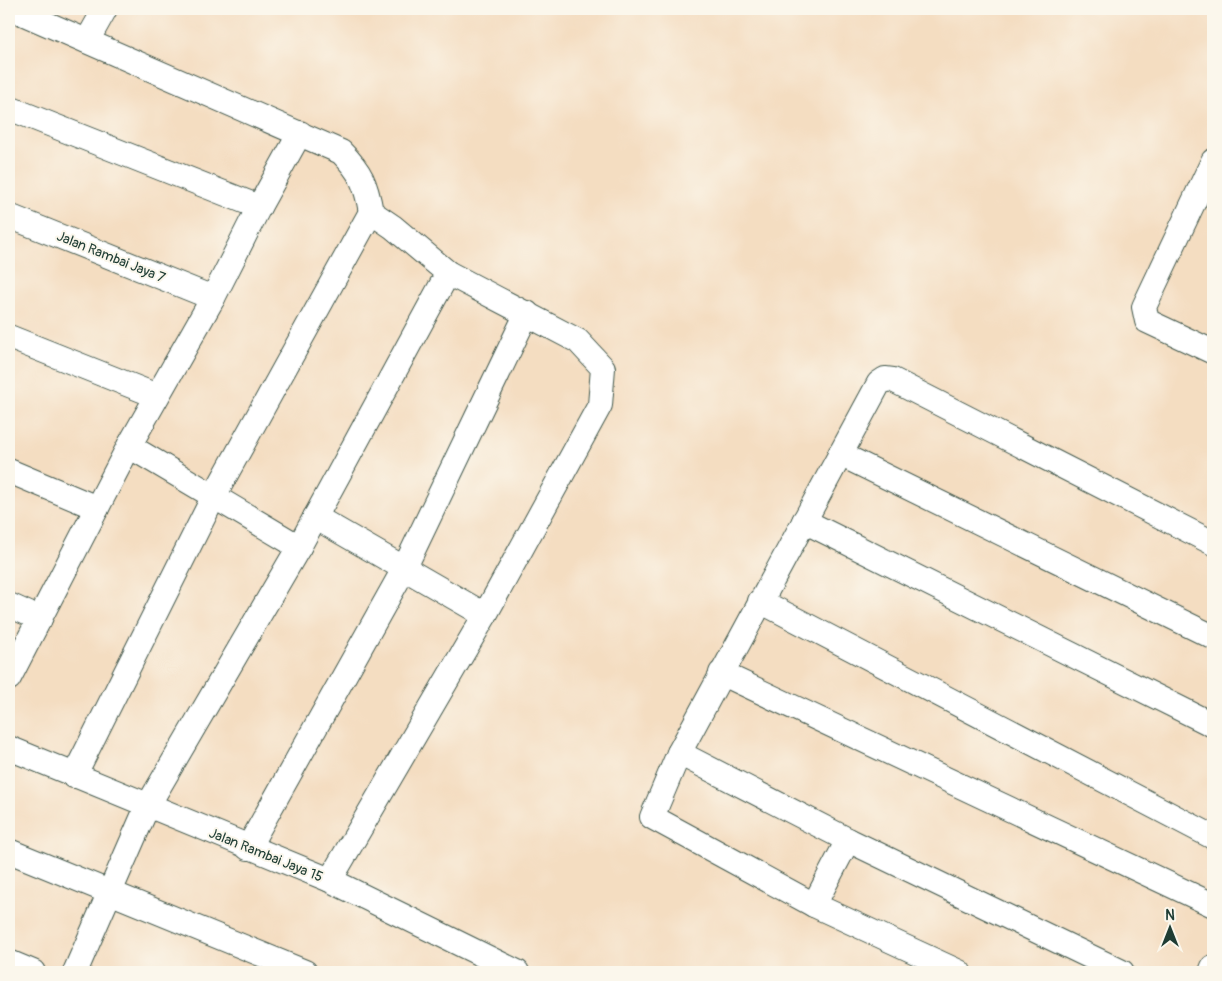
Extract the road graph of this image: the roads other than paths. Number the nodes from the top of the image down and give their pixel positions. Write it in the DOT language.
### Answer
graph roads {
  1 [pos="13,9"];
  2 [pos="105,9"];
  3 [pos="87,41"];
  4 [pos="9,108"];
  5 [pos="300,133"];
  6 [pos="1213,161"];
  7 [pos="259,207"];
  8 [pos="371,212"];
  9 [pos="9,216"];
  10 [pos="448,273"];
  11 [pos="213,298"];
  12 [pos="527,313"];
  13 [pos="9,337"];
  14 [pos="1213,352"];
  15 [pos="157,396"];
  16 [pos="129,446"];
  17 [pos="840,454"];
  18 [pos="9,471"];
  19 [pos="214,496"];
  20 [pos="98,508"];
  21 [pos="315,517"];
  22 [pos="804,521"];
  23 [pos="1213,543"];
  24 [pos="299,547"];
  25 [pos="404,569"];
  26 [pos="760,601"];
  27 [pos="9,605"];
  28 [pos="485,615"];
  29 [pos="40,618"];
  30 [pos="1213,637"];
  31 [pos="721,674"];
  32 [pos="9,678"];
  33 [pos="1213,725"];
  34 [pos="9,748"];
  35 [pos="679,753"];
  36 [pos="74,776"];
  37 [pos="147,807"];
  38 [pos="1213,837"];
  39 [pos="848,840"];
  40 [pos="248,848"];
  41 [pos="9,850"];
  42 [pos="330,880"];
  43 [pos="109,892"];
  44 [pos="814,904"];
  45 [pos="1213,905"];
  46 [pos="9,962"];
  47 [pos="482,964"];
  48 [pos="1213,967"];
  49 [pos="33,972"];
  50 [pos="74,972"];
  51 [pos="304,972"];
  52 [pos="518,972"];
  53 [pos="959,972"];
  54 [pos="1122,972"];
  55 [pos="1211,972"];
  1 -- 3 [label="street"];
  2 -- 3 [label="street"];
  3 -- 5 [label="street"];
  4 -- 7 [label="street"];
  5 -- 7 [label="street"];
  5 -- 8 [label="street"];
  6 -- 14 [label="street"];
  7 -- 11 [label="street"];
  8 -- 10 [label="street"];
  8 -- 19 [label="street"];
  9 -- 11 [label="street, Jalan Rambai Jaya 7"];
  10 -- 12 [label="street"];
  10 -- 21 [label="street"];
  11 -- 15 [label="street"];
  12 -- 25 [label="street"];
  12 -- 28 [label="street"];
  13 -- 15 [label="street"];
  15 -- 16 [label="street"];
  16 -- 19 [label="street"];
  16 -- 20 [label="street"];
  17 -- 22 [label="street"];
  17 -- 23 [label="street"];
  17 -- 30 [label="street"];
  18 -- 20 [label="street"];
  19 -- 24 [label="street"];
  19 -- 36 [label="street"];
  20 -- 29 [label="street"];
  21 -- 24 [label="street"];
  21 -- 25 [label="street"];
  22 -- 26 [label="street"];
  22 -- 33 [label="street"];
  24 -- 37 [label="street"];
  25 -- 28 [label="street"];
  25 -- 40 [label="street"];
  26 -- 31 [label="street"];
  26 -- 38 [label="street"];
  27 -- 29 [label="street"];
  28 -- 42 [label="street"];
  29 -- 32 [label="street"];
  31 -- 35 [label="street"];
  31 -- 45 [label="street"];
  34 -- 36 [label="street, Jalan Rambai Jaya 15"];
  35 -- 39 [label="street"];
  35 -- 44 [label="street"];
  36 -- 37 [label="street, Jalan Rambai Jaya 15"];
  37 -- 40 [label="street, Jalan Rambai Jaya 15"];
  37 -- 43 [label="street"];
  39 -- 44 [label="street"];
  39 -- 54 [label="street"];
  40 -- 42 [label="street, Jalan Rambai Jaya 15"];
  41 -- 43 [label="street"];
  42 -- 47 [label="street, Jalan Rambai Jaya 15"];
  43 -- 50 [label="street"];
  43 -- 51 [label="street"];
  44 -- 53 [label="street"];
  46 -- 49 [label="street"];
  47 -- 52 [label="street, Jalan Rambai Jaya 15"];
  48 -- 55 [label="street"];
}
